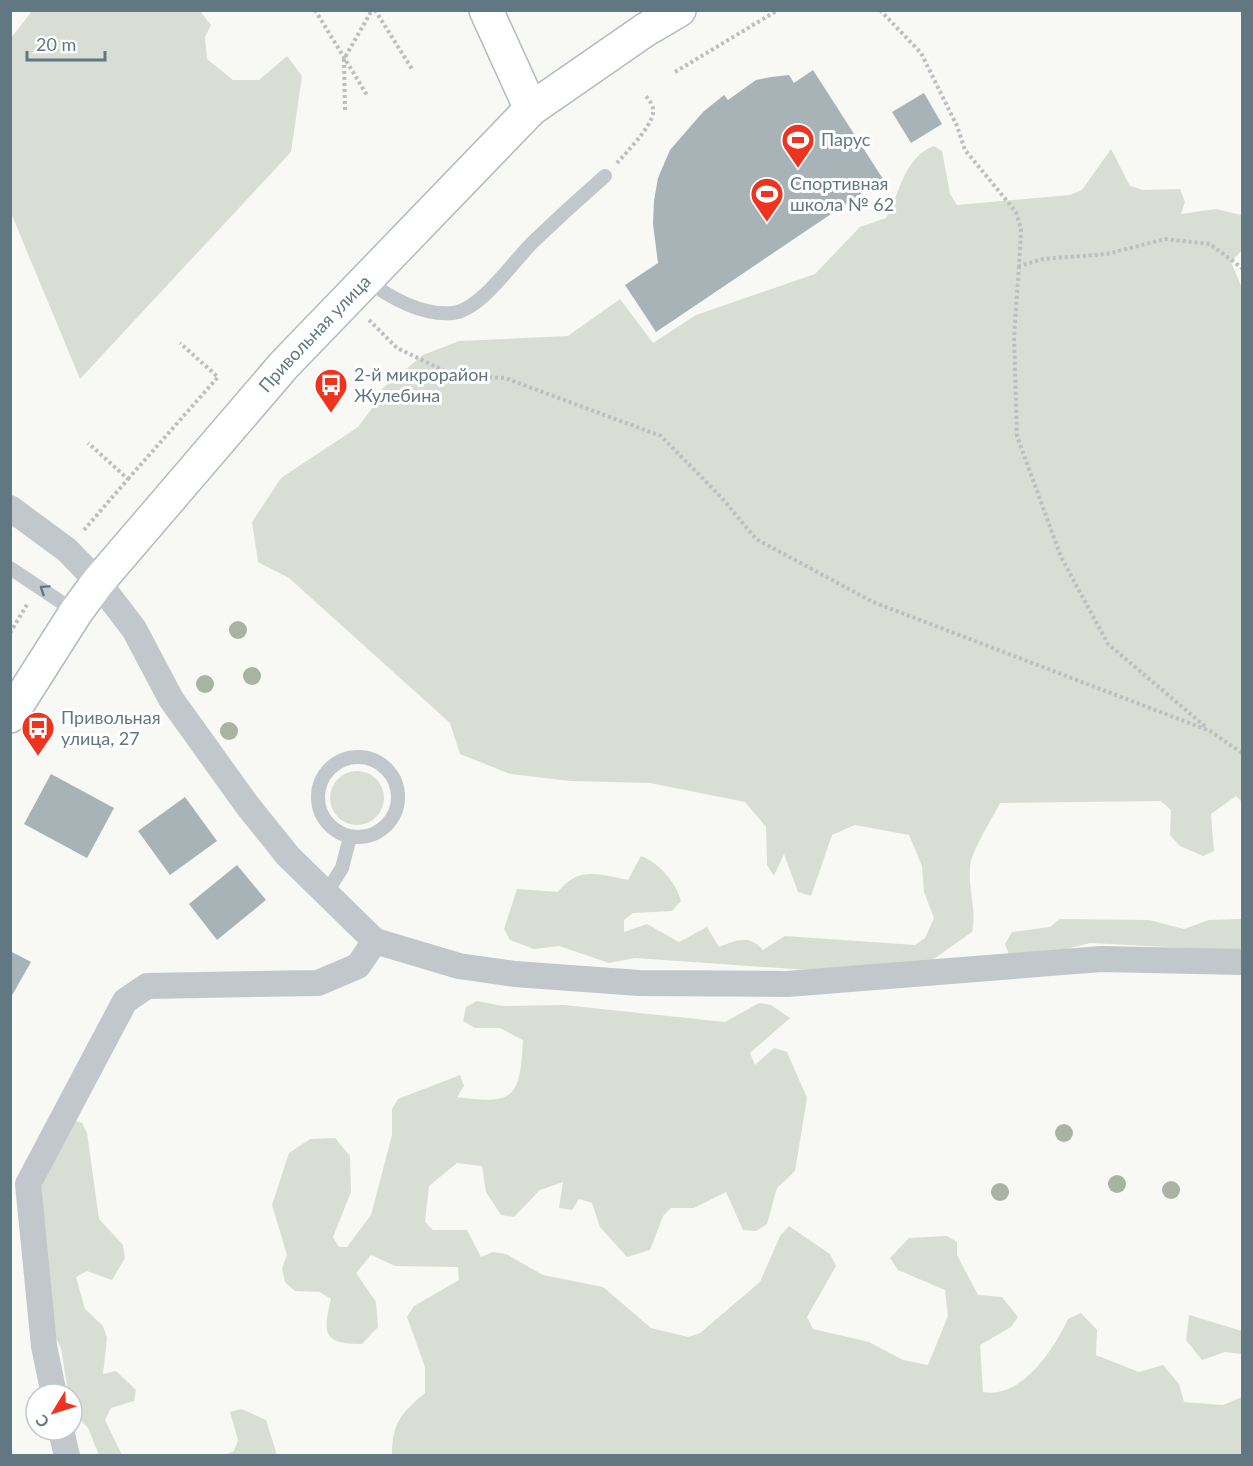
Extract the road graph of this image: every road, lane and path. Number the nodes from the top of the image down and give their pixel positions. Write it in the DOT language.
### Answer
graph roads {
  1 [pos="315,10"];
  2 [pos="374,10"];
  3 [pos="486,10"];
  4 [pos="679,10"];
  5 [pos="778,10"];
  6 [pos="880,10"];
  7 [pos="344,59"];
  8 [pos="412,69"];
  9 [pos="675,72"];
  10 [pos="367,95"];
  11 [pos="646,96"];
  12 [pos="345,110"];
  13 [pos="531,110"];
  14 [pos="604,176"];
  15 [pos="1019,266"];
  16 [pos="1242,268"];
  17 [pos="356,289"];
  18 [pos="180,344"];
  19 [pos="128,479"];
  20 [pos="10,507"];
  21 [pos="10,568"];
  22 [pos="99,582"];
  23 [pos="76,612"];
  24 [pos="10,716"];
  25 [pos="1210,731"];
  26 [pos="1242,753"];
  27 [pos="350,837"];
  28 [pos="325,895"];
  29 [pos="375,941"];
  30 [pos="1242,962"];
  31 [pos="52,1382"];
  1 -- 7 [label="path"];
  2 -- 7 [label="path"];
  2 -- 8 [label="path"];
  3 -- 13 [label="main road"];
  4 -- 13 [label="main road, Привольная улица"];
  5 -- 9 [label="path"];
  6 -- 15 [label="path"];
  7 -- 10 [label="path"];
  7 -- 12 [label="path"];
  11 -- 14 [label="path"];
  13 -- 17 [label="main road, Привольная улица"];
  14 -- 17 [label="lane"];
  15 -- 16 [label="path"];
  15 -- 25 [label="path"];
  17 -- 22 [label="main road, Привольная улица"];
  17 -- 25 [label="path"];
  18 -- 19 [label="path"];
  20 -- 22 [label="street"];
  23 -- 21 [label="lane, one-way"];
  22 -- 23 [label="main road, Привольная улица"];
  22 -- 28 [label="street"];
  23 -- 24 [label="main road, Привольная улица"];
  25 -- 26 [label="path"];
  27 -- 27 [label="lane"];
  27 -- 28 [label="lane"];
  28 -- 29 [label="street"];
  29 -- 30 [label="street"];
  29 -- 31 [label="street"];
}
